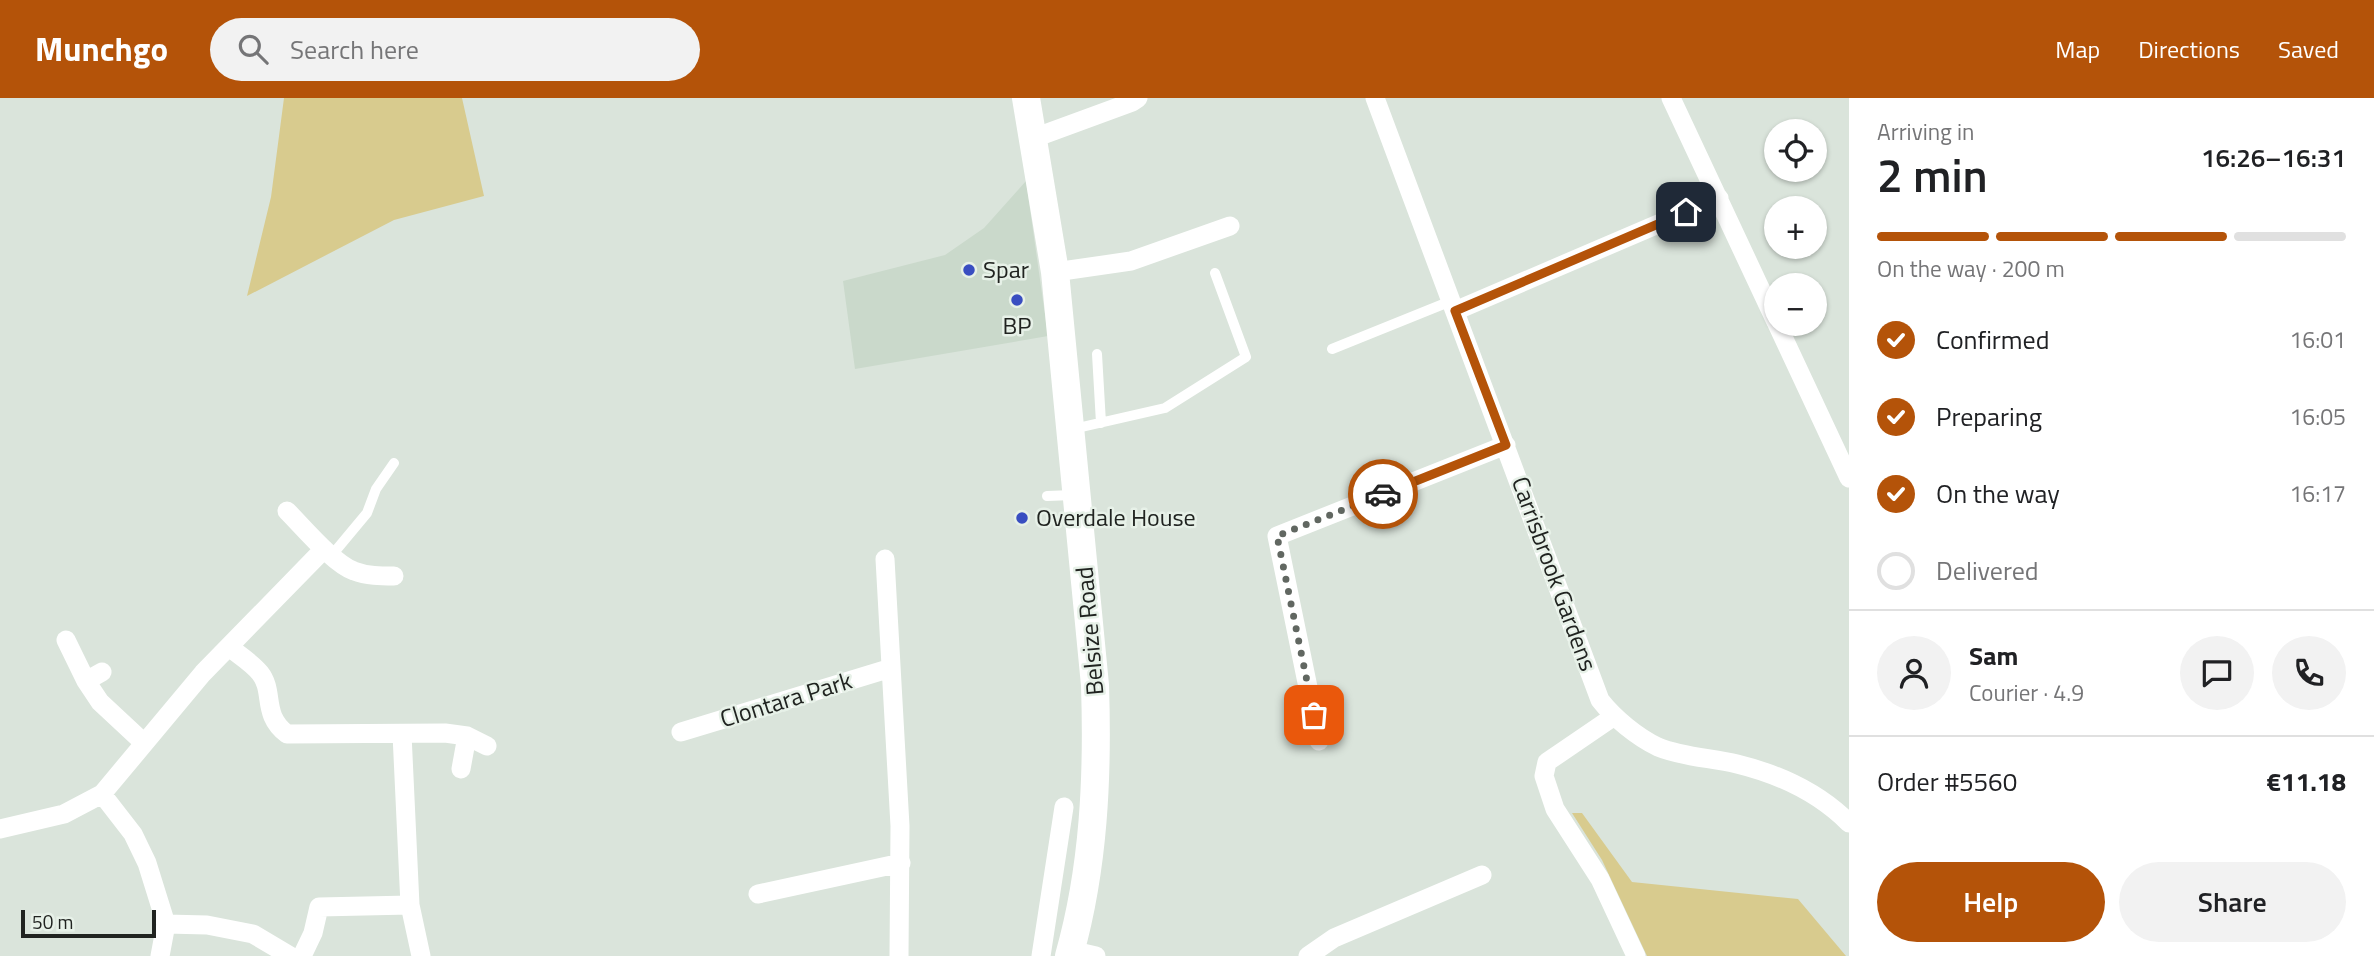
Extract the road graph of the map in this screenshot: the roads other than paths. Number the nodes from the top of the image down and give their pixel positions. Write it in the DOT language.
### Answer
graph roads {
  1 [pos="1027,98"];
  2 [pos="1138,98"];
  3 [pos="1375,98"];
  4 [pos="1671,98"];
  5 [pos="1034,138"];
  6 [pos="1720,198"];
  7 [pos="1230,226"];
  8 [pos="1055,272"];
  9 [pos="1215,273"];
  10 [pos="1764,294"];
  11 [pos="1453,306"];
  12 [pos="1783,336"];
  13 [pos="1332,349"];
  14 [pos="1097,354"];
  15 [pos="1101,423"];
  16 [pos="1071,430"];
  17 [pos="1506,445"];
  18 [pos="394,463"];
  19 [pos="1849,478"];
  20 [pos="1077,495"];
  21 [pos="1047,496"];
  22 [pos="286,511"];
  23 [pos="328,552"];
  24 [pos="884,559"];
  25 [pos="394,576"];
  26 [pos="66,640"];
  27 [pos="229,647"];
  28 [pos="891,668"];
  29 [pos="1613,717"];
  30 [pos="681,732"];
  31 [pos="402,734"];
  32 [pos="467,736"];
  33 [pos="1319,741"];
  34 [pos="144,743"];
  35 [pos="487,746"];
  36 [pos="461,769"];
  37 [pos="102,794"];
  38 [pos="1064,807"];
  39 [pos="1849,823"];
  40 [pos="0,829"];
  41 [pos="901,863"];
  42 [pos="1482,875"];
  43 [pos="758,894"];
  44 [pos="410,905"];
  45 [pos="166,924"];
  46 [pos="1078,954"];
  47 [pos="160,956"];
  48 [pos="290,956"];
  49 [pos="302,956"];
  50 [pos="421,956"];
  51 [pos="900,956"];
  52 [pos="1041,956"];
  53 [pos="1308,956"];
  54 [pos="1636,956"];
  1 -- 5 [label="street, Belsize Road"];
  2 -- 5 [label="street"];
  3 -- 11 [label="street, Carrisbrook Gardens"];
  4 -- 6 [label="street"];
  5 -- 8 [label="street, Belsize Road"];
  6 -- 10 [label="street"];
  6 -- 11 [label="street"];
  7 -- 8 [label="street"];
  8 -- 16 [label="street, Belsize Road"];
  9 -- 15 [label="lane"];
  11 -- 13 [label="lane"];
  11 -- 17 [label="street, Carrisbrook Gardens"];
  12 -- 19 [label="street"];
  14 -- 15 [label="lane"];
  15 -- 16 [label="lane"];
  16 -- 20 [label="street, Belsize Road"];
  17 -- 29 [label="street, Carrisbrook Gardens"];
  17 -- 33 [label="street"];
  18 -- 23 [label="lane"];
  20 -- 21 [label="lane"];
  20 -- 46 [label="street, Belsize Road"];
  22 -- 23 [label="street"];
  23 -- 25 [label="street"];
  23 -- 27 [label="street"];
  24 -- 28 [label="street"];
  26 -- 34 [label="street"];
  27 -- 31 [label="street"];
  27 -- 34 [label="street"];
  28 -- 30 [label="street, Clontara Park"];
  28 -- 41 [label="street"];
  29 -- 39 [label="street"];
  29 -- 54 [label="street"];
  31 -- 32 [label="street"];
  31 -- 44 [label="street"];
  32 -- 35 [label="street"];
  32 -- 36 [label="street"];
  34 -- 37 [label="street"];
  37 -- 40 [label="street"];
  37 -- 45 [label="street"];
  38 -- 52 [label="street"];
  41 -- 43 [label="street"];
  41 -- 51 [label="street"];
  42 -- 53 [label="street"];
  44 -- 49 [label="street"];
  44 -- 50 [label="street"];
  45 -- 47 [label="street"];
  45 -- 48 [label="street"];
}
